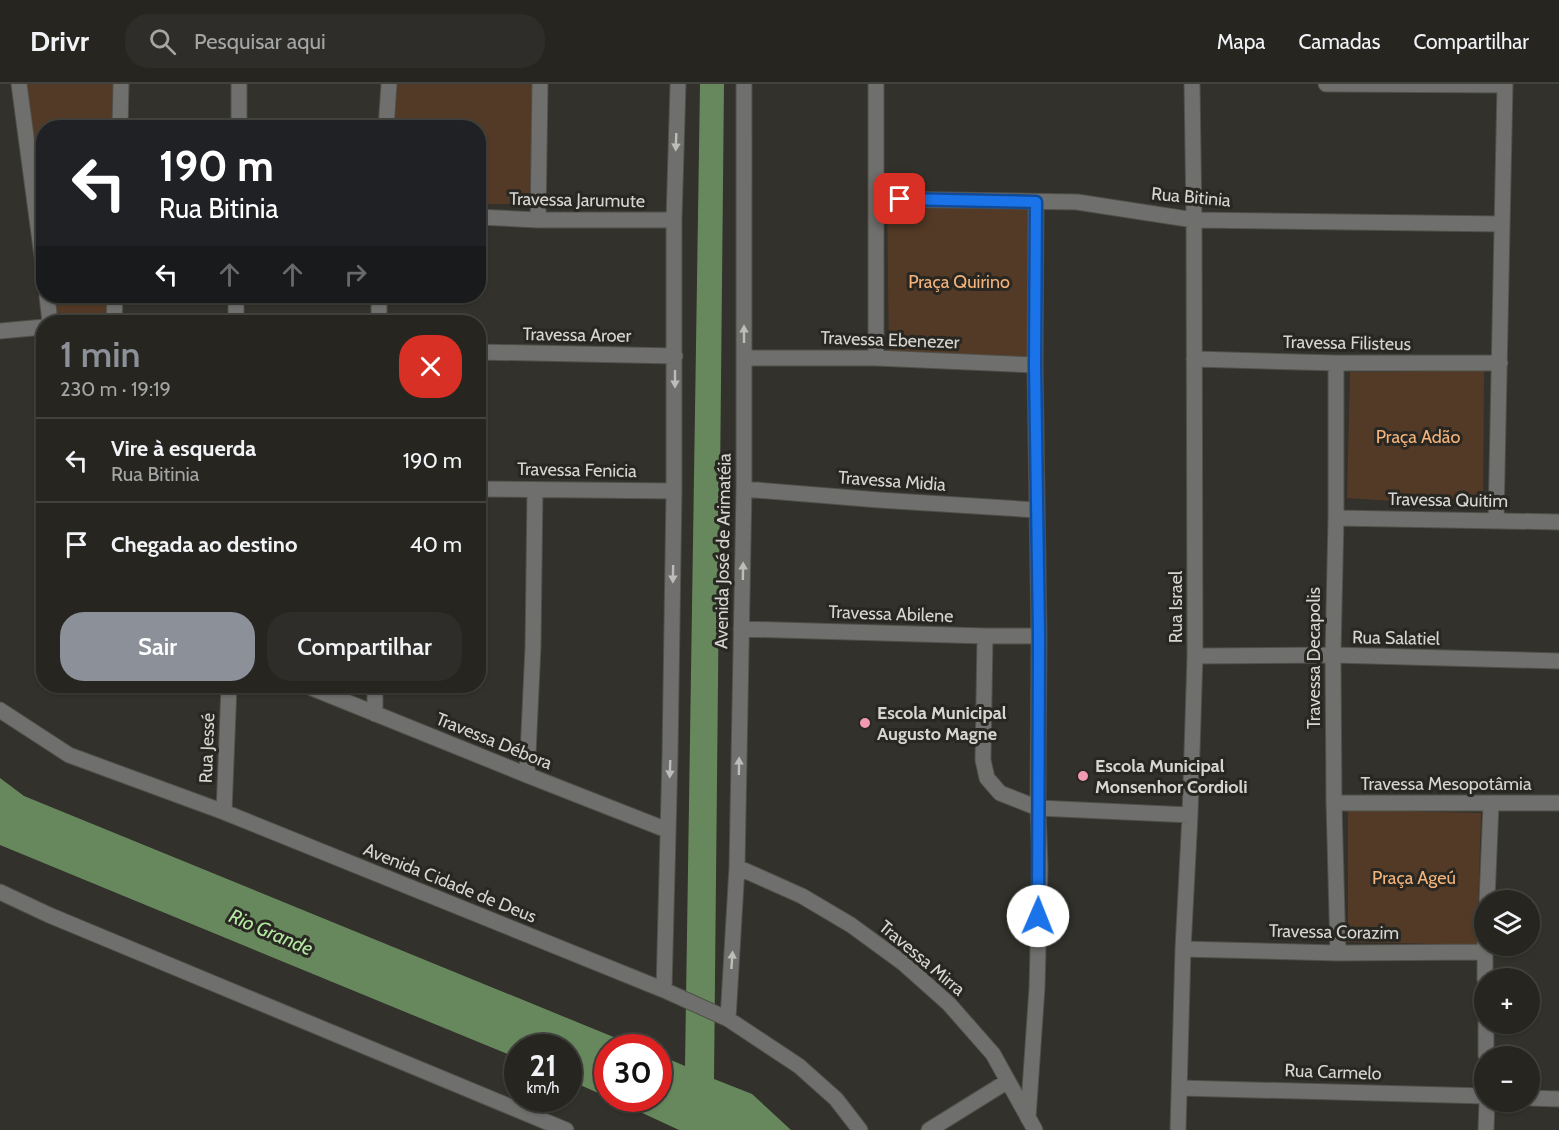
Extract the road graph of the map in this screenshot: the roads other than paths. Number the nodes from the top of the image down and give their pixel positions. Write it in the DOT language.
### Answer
graph roads {
  1 [pos="19,84"];
  2 [pos="122,84"];
  3 [pos="239,84"];
  4 [pos="388,84"];
  5 [pos="540,84"];
  6 [pos="678,84"];
  7 [pos="744,84"];
  8 [pos="876,84"];
  9 [pos="1192,84"];
  10 [pos="1326,84"];
  11 [pos="1505,84"];
  12 [pos="1351,85"];
  13 [pos="120,120"];
  14 [pos="239,120"];
  15 [pos="386,120"];
  16 [pos="877,199"];
  17 [pos="1036,202"];
  18 [pos="36,212"];
  19 [pos="486,217"];
  20 [pos="538,220"];
  21 [pos="674,220"];
  22 [pos="1194,220"];
  23 [pos="1502,224"];
  24 [pos="36,328"];
  25 [pos="0,331"];
  26 [pos="486,352"];
  27 [pos="675,356"];
  28 [pos="744,357"];
  29 [pos="876,357"];
  30 [pos="1194,359"];
  31 [pos="1336,363"];
  32 [pos="1500,363"];
  33 [pos="1035,365"];
  34 [pos="486,489"];
  35 [pos="744,489"];
  36 [pos="535,490"];
  37 [pos="674,491"];
  38 [pos="1037,510"];
  39 [pos="1336,518"];
  40 [pos="1496,521"];
  41 [pos="1559,522"];
  42 [pos="741,629"];
  43 [pos="985,636"];
  44 [pos="1039,636"];
  45 [pos="1195,656"];
  46 [pos="1333,656"];
  47 [pos="1559,661"];
  48 [pos="230,693"];
  49 [pos="324,693"];
  50 [pos="375,693"];
  51 [pos="0,710"];
  52 [pos="375,714"];
  53 [pos="527,775"];
  54 [pos="1334,803"];
  55 [pos="1559,803"];
  56 [pos="1491,804"];
  57 [pos="1038,808"];
  58 [pos="224,812"];
  59 [pos="1190,815"];
  60 [pos="667,830"];
  61 [pos="737,867"];
  62 [pos="1487,890"];
  63 [pos="0,892"];
  64 [pos="1474,947"];
  65 [pos="1183,949"];
  66 [pos="1338,953"];
  67 [pos="664,990"];
  68 [pos="723,1016"];
  69 [pos="1008,1081"];
  70 [pos="1180,1088"];
  71 [pos="1474,1096"];
  72 [pos="1540,1098"];
  73 [pos="1559,1098"];
  74 [pos="1487,1112"];
  75 [pos="1031,1124"];
  76 [pos="566,1130"];
  77 [pos="860,1130"];
  78 [pos="929,1130"];
  79 [pos="1178,1130"];
  80 [pos="1486,1130"];
  1 -- 18 [label="street"];
  2 -- 13 [label="street"];
  3 -- 14 [label="street"];
  4 -- 15 [label="street"];
  5 -- 20 [label="street"];
  6 -- 21 [label="street, one-way"];
  28 -- 7 [label="street, Avenida José de Arimatéia, one-way"];
  8 -- 16 [label="street"];
  9 -- 22 [label="street, Rua Israel"];
  10 -- 12 [label="street"];
  11 -- 12 [label="street"];
  11 -- 23 [label="street"];
  16 -- 17 [label="street, Rua Bitinia"];
  16 -- 29 [label="street"];
  17 -- 22 [label="street, Rua Bitinia"];
  17 -- 33 [label="street"];
  19 -- 20 [label="street, Travessa Jarumute"];
  20 -- 21 [label="street, Travessa Jarumute"];
  21 -- 27 [label="street"];
  22 -- 23 [label="street, Rua Bitinia"];
  22 -- 30 [label="street, Rua Israel"];
  23 -- 32 [label="street"];
  24 -- 25 [label="street"];
  26 -- 27 [label="street, Travessa Aroer"];
  27 -- 37 [label="street, one-way"];
  28 -- 29 [label="street, Travessa Ebenezer"];
  28 -- 35 [label="street, Avenida José de Arimatéia"];
  29 -- 33 [label="street, Travessa Ebenezer"];
  30 -- 31 [label="street, Travessa Filisteus"];
  30 -- 45 [label="street, Rua Israel"];
  31 -- 32 [label="street, Travessa Filisteus"];
  31 -- 39 [label="street, Travessa Decapolis"];
  32 -- 40 [label="street"];
  33 -- 38 [label="street"];
  34 -- 36 [label="street, Travessa Fenicia"];
  35 -- 38 [label="street, Travessa Midia"];
  42 -- 35 [label="street, Avenida José de Arimatéia, one-way"];
  36 -- 37 [label="street, Travessa Fenicia"];
  36 -- 53 [label="street"];
  37 -- 60 [label="street, one-way"];
  38 -- 44 [label="street"];
  39 -- 40 [label="street, Travessa Quitim"];
  39 -- 46 [label="street, Travessa Decapolis"];
  40 -- 41 [label="street, Travessa Quitim"];
  42 -- 43 [label="street, Travessa Abilene"];
  61 -- 42 [label="street, Avenida José de Arimatéia, one-way"];
  43 -- 44 [label="street, Travessa Abilene"];
  43 -- 57 [label="street"];
  44 -- 57 [label="street"];
  45 -- 46 [label="street, Rua Salatiel"];
  45 -- 59 [label="street, Rua Israel"];
  46 -- 47 [label="street, Rua Salatiel"];
  46 -- 54 [label="street, Travessa Decapolis"];
  48 -- 58 [label="street, Rua Jessé"];
  49 -- 52 [label="street, Travessa Débora"];
  50 -- 52 [label="street"];
  51 -- 58 [label="street, Avenida Cidade de Deus"];
  52 -- 53 [label="street, Travessa Débora"];
  53 -- 60 [label="street, Travessa Débora"];
  54 -- 56 [label="street, Travessa Mesopotâmia"];
  54 -- 66 [label="street, Travessa Decapolis"];
  55 -- 56 [label="street, Travessa Mesopotâmia"];
  56 -- 62 [label="street"];
  57 -- 59 [label="street"];
  57 -- 75 [label="street"];
  58 -- 67 [label="street, Avenida Cidade de Deus"];
  59 -- 65 [label="street, Rua Israel"];
  60 -- 67 [label="street"];
  68 -- 61 [label="street, Avenida José de Arimatéia, one-way"];
  61 -- 69 [label="street, Travessa Mirra"];
  63 -- 76 [label="street"];
  64 -- 66 [label="street, Travessa Corazim"];
  65 -- 66 [label="street, Travessa Corazim"];
  65 -- 70 [label="street, Rua Israel"];
  67 -- 68 [label="street, Avenida Cidade de Deus"];
  68 -- 77 [label="street, Avenida Cidade de Deus"];
  69 -- 75 [label="street, Travessa Mirra"];
  69 -- 78 [label="street"];
  70 -- 71 [label="street, Rua Carmelo"];
  70 -- 79 [label="street, Rua Israel"];
  72 -- 73 [label="street"];
  74 -- 80 [label="street"];
}
